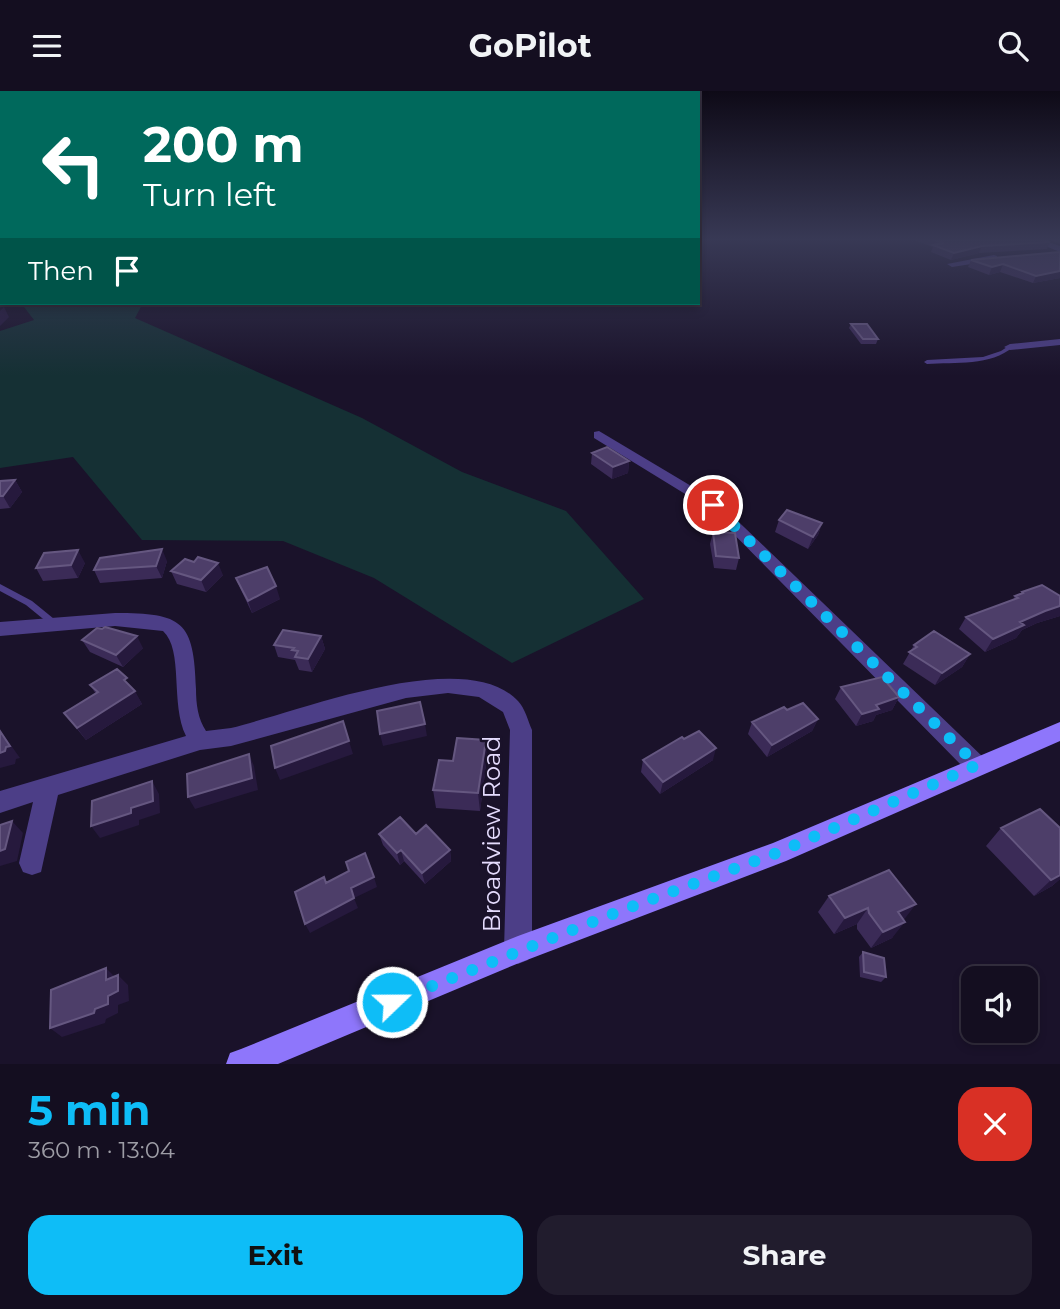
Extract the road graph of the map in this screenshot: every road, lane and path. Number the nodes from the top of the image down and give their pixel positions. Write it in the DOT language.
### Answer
graph roads {
  1 [pos="1060,342"];
  2 [pos="1010,347"];
  3 [pos="928,362"];
  4 [pos="598,435"];
  5 [pos="0,587"];
  6 [pos="56,625"];
  7 [pos="0,629"];
  8 [pos="1060,731"];
  9 [pos="200,741"];
  10 [pos="977,765"];
  11 [pos="48,786"];
  12 [pos="0,802"];
  13 [pos="32,863"];
  14 [pos="518,950"];
  15 [pos="240,1064"];
  1 -- 2 [label="street"];
  2 -- 3 [label="lane"];
  4 -- 10 [label="street"];
  5 -- 6 [label="lane"];
  6 -- 7 [label="street"];
  6 -- 9 [label="street"];
  8 -- 10 [label="main road"];
  9 -- 11 [label="street, Broadview Road"];
  9 -- 14 [label="street, Broadview Road"];
  10 -- 14 [label="main road"];
  11 -- 12 [label="street, Broadview Road"];
  11 -- 13 [label="street"];
  14 -- 15 [label="main road"];
}
